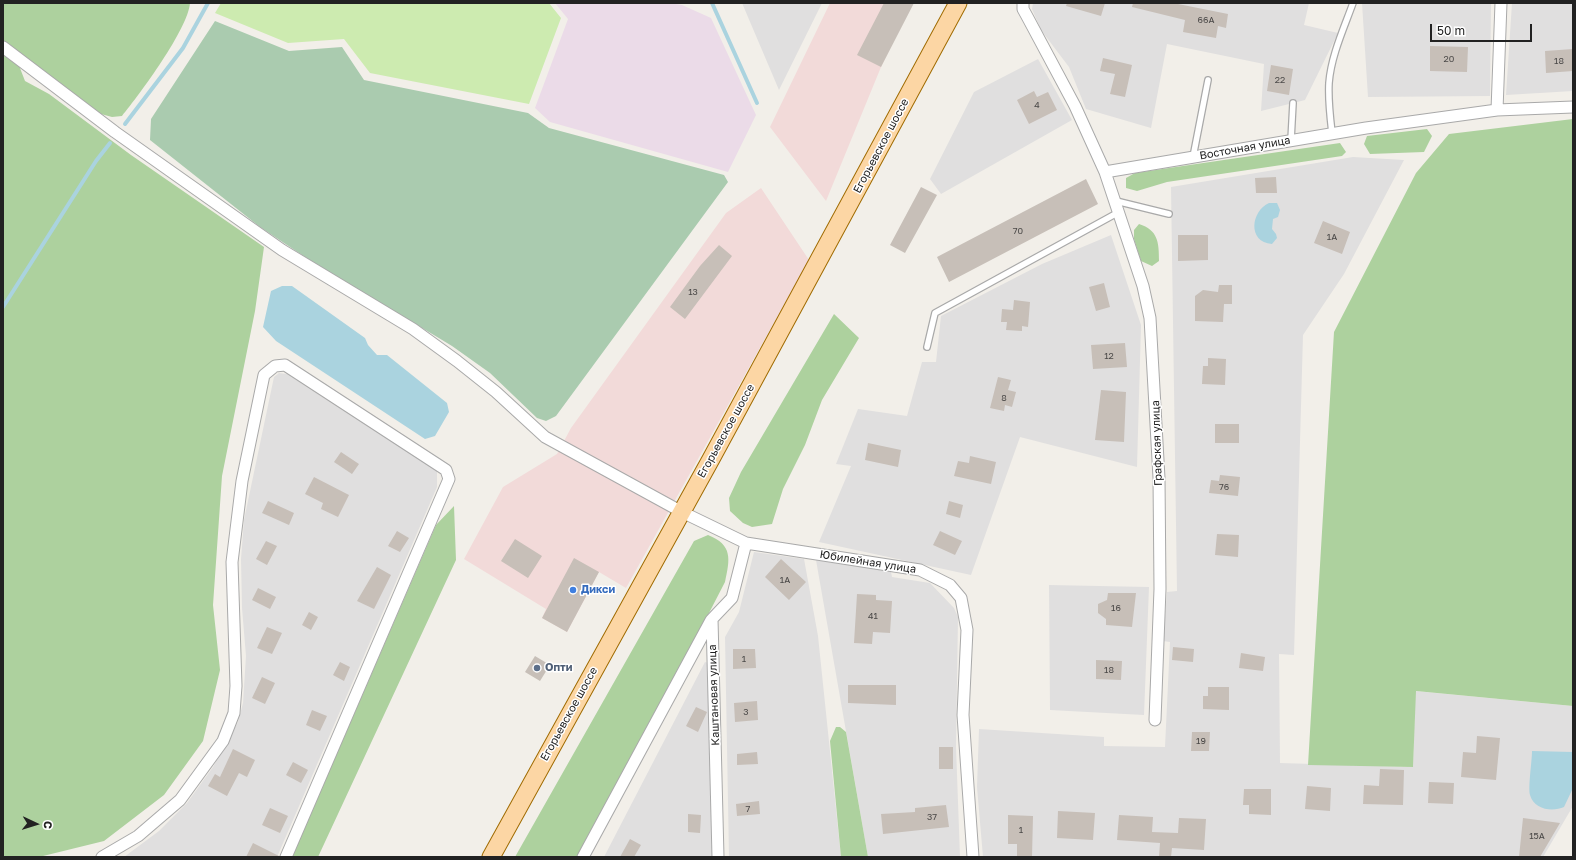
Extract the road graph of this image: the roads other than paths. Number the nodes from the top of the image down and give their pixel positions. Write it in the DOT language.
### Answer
graph roads {
  1 [pos="958,3"];
  2 [pos="1023,3"];
  3 [pos="1354,3"];
  4 [pos="1501,3"];
  5 [pos="3,47"];
  6 [pos="1208,80"];
  7 [pos="1293,103"];
  8 [pos="1573,107"];
  9 [pos="1497,110"];
  10 [pos="1332,133"];
  11 [pos="1291,140"];
  12 [pos="1193,157"];
  13 [pos="1105,172"];
  14 [pos="1116,201"];
  15 [pos="1119,212"];
  16 [pos="1169,214"];
  17 [pos="927,347"];
  18 [pos="682,512"];
  19 [pos="746,543"];
  20 [pos="712,619"];
  21 [pos="1155,720"];
  22 [pos="106,857"];
  23 [pos="286,857"];
  24 [pos="491,857"];
  25 [pos="583,857"];
  26 [pos="718,857"];
  27 [pos="973,857"];
  1 -- 18 [label="main road, Егорьевское шоссе"];
  2 -- 13 [label="street"];
  3 -- 10 [label="lane"];
  4 -- 9 [label="street"];
  5 -- 18 [label="street, Юбилейная улица"];
  6 -- 12 [label="lane"];
  7 -- 11 [label="lane"];
  8 -- 9 [label="street, Восточная улица"];
  9 -- 10 [label="street, Восточная улица"];
  10 -- 11 [label="street, Восточная улица"];
  11 -- 12 [label="street, Восточная улица"];
  12 -- 13 [label="street, Восточная улица"];
  13 -- 14 [label="street, Графская улица"];
  14 -- 15 [label="street, Графская улица"];
  14 -- 16 [label="lane"];
  15 -- 17 [label="lane"];
  15 -- 21 [label="street, Графская улица"];
  18 -- 19 [label="street, Юбилейная улица"];
  18 -- 24 [label="main road, Егорьевское шоссе"];
  19 -- 20 [label="street"];
  19 -- 27 [label="street, Юбилейная улица"];
  20 -- 25 [label="street"];
  20 -- 26 [label="street, Каштановая улица"];
  22 -- 23 [label="street"];
}
